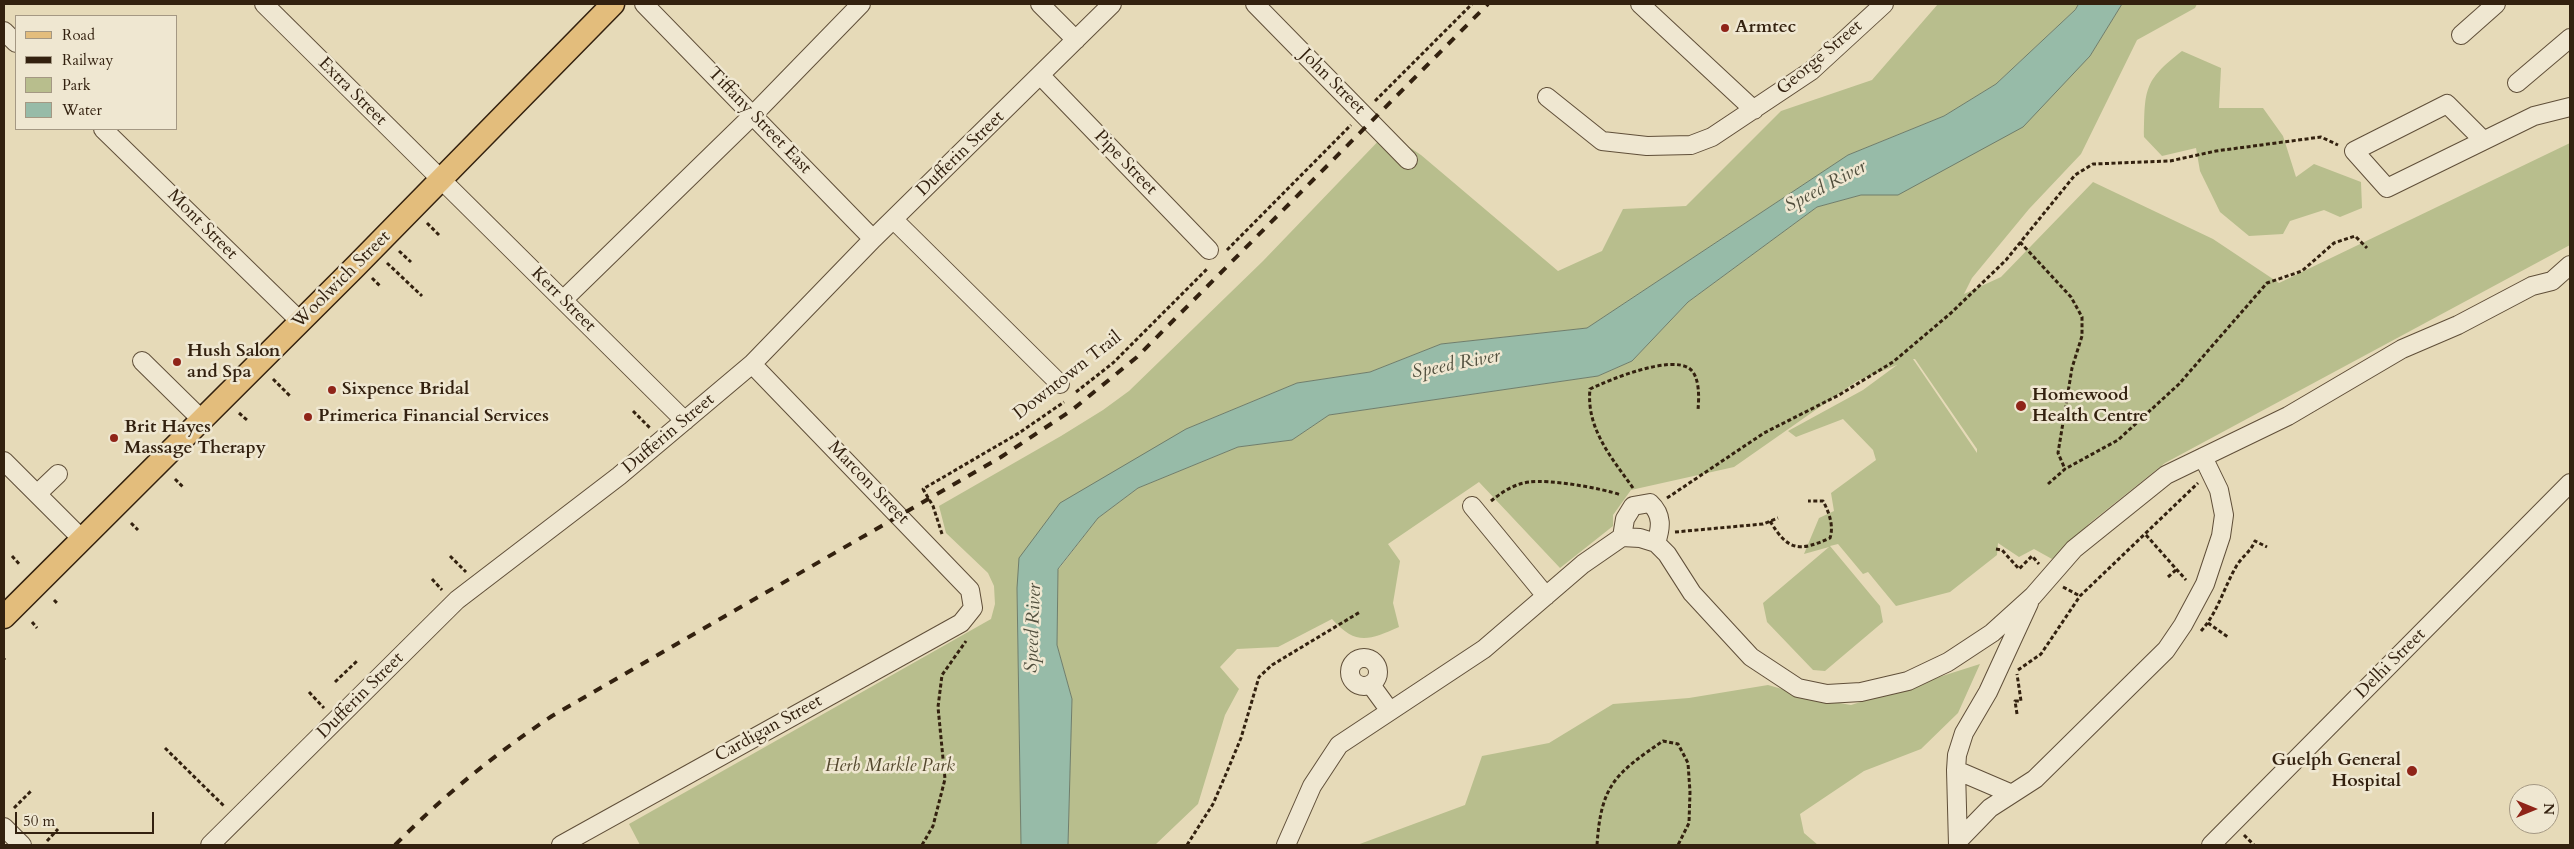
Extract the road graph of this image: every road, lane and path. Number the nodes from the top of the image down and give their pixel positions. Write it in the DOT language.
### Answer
graph roads {
  1 [pos="264,4"];
  2 [pos="613,4"];
  3 [pos="644,4"];
  4 [pos="861,4"];
  5 [pos="1040,4"];
  6 [pos="1112,4"];
  7 [pos="1255,4"];
  8 [pos="1472,4"];
  9 [pos="1640,4"];
  10 [pos="1884,4"];
  11 [pos="2496,4"];
  12 [pos="4,31"];
  13 [pos="2461,35"];
  14 [pos="2570,38"];
  15 [pos="1076,40"];
  16 [pos="15,42"];
  17 [pos="1041,76"];
  18 [pos="2517,83"];
  19 [pos="1547,97"];
  20 [pos="2570,107"];
  21 [pos="1754,110"];
  22 [pos="1363,113"];
  23 [pos="753,115"];
  24 [pos="105,130"];
  25 [pos="2483,140"];
  26 [pos="2354,151"];
  27 [pos="1408,160"];
  28 [pos="441,180"];
  29 [pos="894,220"];
  30 [pos="427,223"];
  31 [pos="440,236"];
  32 [pos="873,239"];
  33 [pos="2020,242"];
  34 [pos="2367,248"];
  35 [pos="399,251"];
  36 [pos="1214,257"];
  37 [pos="410,262"];
  38 [pos="387,264"];
  39 [pos="2570,265"];
  40 [pos="372,278"];
  41 [pos="381,287"];
  42 [pos="422,296"];
  43 [pos="562,300"];
  44 [pos="301,322"];
  45 [pos="142,360"];
  46 [pos="752,364"];
  47 [pos="273,380"];
  48 [pos="1067,392"];
  49 [pos="291,398"];
  50 [pos="1698,410"];
  51 [pos="632,411"];
  52 [pos="239,414"];
  53 [pos="202,420"];
  54 [pos="247,420"];
  55 [pos="685,421"];
  56 [pos="651,429"];
  57 [pos="212,441"];
  58 [pos="220,449"];
  59 [pos="4,461"];
  60 [pos="2206,465"];
  61 [pos="2065,469"];
  62 [pos="58,474"];
  63 [pos="175,479"];
  64 [pos="2570,483"];
  65 [pos="2048,484"];
  66 [pos="184,488"];
  67 [pos="37,494"];
  68 [pos="1808,501"];
  69 [pos="1648,505"];
  70 [pos="1474,509"];
  71 [pos="1778,518"];
  72 [pos="1770,521"];
  73 [pos="131,523"];
  74 [pos="138,530"];
  75 [pos="2146,535"];
  76 [pos="1622,537"];
  77 [pos="943,538"];
  78 [pos="1658,538"];
  79 [pos="82,539"];
  80 [pos="1996,549"];
  81 [pos="12,556"];
  82 [pos="450,556"];
  83 [pos="2034,559"];
  84 [pos="20,566"];
  85 [pos="2176,570"];
  86 [pos="468,574"];
  87 [pos="2190,576"];
  88 [pos="2168,577"];
  89 [pos="432,579"];
  90 [pos="445,593"];
  91 [pos="1546,596"];
  92 [pos="2033,596"];
  93 [pos="54,600"];
  94 [pos="58,604"];
  95 [pos="973,608"];
  96 [pos="2191,611"];
  97 [pos="1360,612"];
  98 [pos="4,618"];
  99 [pos="32,622"];
  100 [pos="37,628"];
  101 [pos="2228,637"];
  102 [pos="969,638"];
  103 [pos="357,661"];
  104 [pos="2009,667"];
  105 [pos="335,682"];
  106 [pos="1371,685"];
  107 [pos="309,692"];
  108 [pos="327,711"];
  109 [pos="1390,711"];
  110 [pos="2017,714"];
  111 [pos="165,748"];
  112 [pos="1956,770"];
  113 [pos="31,791"];
  114 [pos="2012,794"];
  115 [pos="14,808"];
  116 [pos="228,810"];
  117 [pos="4,827"];
  118 [pos="58,829"];
  119 [pos="47,841"];
  120 [pos="1958,843"];
  121 [pos="22,845"];
  122 [pos="210,845"];
  123 [pos="561,845"];
  124 [pos="922,845"];
  125 [pos="1187,845"];
  126 [pos="1286,845"];
  127 [pos="1597,845"];
  128 [pos="1678,845"];
  129 [pos="2211,845"];
  1 -- 28 [label="street, Extra Street"];
  2 -- 28 [label="main road, Woolwich Street"];
  3 -- 23 [label="street, Tiffany Street East"];
  4 -- 23 [label="street"];
  5 -- 15 [label="street"];
  6 -- 15 [label="street, Dufferin Street"];
  7 -- 22 [label="street, John Street"];
  8 -- 22 [label="path, Downtown Trail"];
  9 -- 21 [label="street"];
  10 -- 21 [label="street, George Street"];
  11 -- 13 [label="street"];
  12 -- 16 [label="street"];
  14 -- 18 [label="street"];
  15 -- 17 [label="street, Dufferin Street"];
  17 -- 29 [label="street, Dufferin Street"];
  17 -- 36 [label="street, Pipe Street"];
  19 -- 21 [label="street, George Street"];
  20 -- 25 [label="street"];
  22 -- 27 [label="street, John Street"];
  22 -- 36 [label="path, Downtown Trail"];
  23 -- 32 [label="street, Tiffany Street East"];
  23 -- 43 [label="street"];
  24 -- 44 [label="street, Mont Street"];
  25 -- 26 [label="street"];
  25 -- 26 [label="street"];
  26 -- 33 [label="path"];
  28 -- 43 [label="street, Kerr Street"];
  28 -- 44 [label="main road, Woolwich Street"];
  29 -- 32 [label="street, Dufferin Street"];
  29 -- 48 [label="street"];
  30 -- 31 [label="path"];
  32 -- 46 [label="street, Dufferin Street"];
  33 -- 61 [label="path"];
  33 -- 69 [label="path"];
  34 -- 61 [label="path"];
  35 -- 37 [label="path"];
  36 -- 48 [label="path, Downtown Trail"];
  38 -- 42 [label="path"];
  39 -- 60 [label="street"];
  40 -- 41 [label="path"];
  43 -- 55 [label="street, Kerr Street"];
  44 -- 53 [label="main road, Woolwich Street"];
  45 -- 53 [label="street"];
  46 -- 55 [label="street, Dufferin Street"];
  46 -- 95 [label="street, Marcon Street"];
  47 -- 49 [label="path"];
  48 -- 77 [label="path, Downtown Trail"];
  50 -- 69 [label="path"];
  51 -- 56 [label="path"];
  52 -- 54 [label="path"];
  53 -- 79 [label="main road, Woolwich Street"];
  55 -- 122 [label="street, Dufferin Street"];
  57 -- 58 [label="path"];
  59 -- 67 [label="street"];
  60 -- 75 [label="path"];
  60 -- 92 [label="street"];
  60 -- 96 [label="street"];
  61 -- 65 [label="path"];
  62 -- 67 [label="street"];
  63 -- 66 [label="path"];
  64 -- 129 [label="street, Delhi Street"];
  67 -- 79 [label="street"];
  68 -- 72 [label="path"];
  69 -- 70 [label="path"];
  69 -- 76 [label="street"];
  69 -- 78 [label="street"];
  70 -- 91 [label="street"];
  71 -- 72 [label="path"];
  72 -- 78 [label="path"];
  73 -- 74 [label="path"];
  75 -- 85 [label="path"];
  75 -- 104 [label="path"];
  76 -- 78 [label="street"];
  76 -- 91 [label="street"];
  78 -- 92 [label="street"];
  79 -- 98 [label="main road, Woolwich Street"];
  80 -- 83 [label="path"];
  81 -- 84 [label="path"];
  82 -- 86 [label="path"];
  85 -- 87 [label="path"];
  85 -- 88 [label="path"];
  89 -- 90 [label="path"];
  91 -- 109 [label="street"];
  92 -- 104 [label="street"];
  93 -- 94 [label="path"];
  95 -- 123 [label="street, Cardigan Street"];
  96 -- 101 [label="path"];
  96 -- 114 [label="street"];
  97 -- 125 [label="path"];
  99 -- 100 [label="path"];
  102 -- 124 [label="path"];
  103 -- 105 [label="path"];
  104 -- 110 [label="path"];
  104 -- 112 [label="street"];
  106 -- 109 [label="street"];
  107 -- 108 [label="path"];
  109 -- 126 [label="street"];
  111 -- 116 [label="path"];
  112 -- 114 [label="street"];
  112 -- 120 [label="street"];
  113 -- 115 [label="path"];
  114 -- 120 [label="street"];
  117 -- 121 [label="street"];
  118 -- 119 [label="path"];
  127 -- 128 [label="path"];
}
